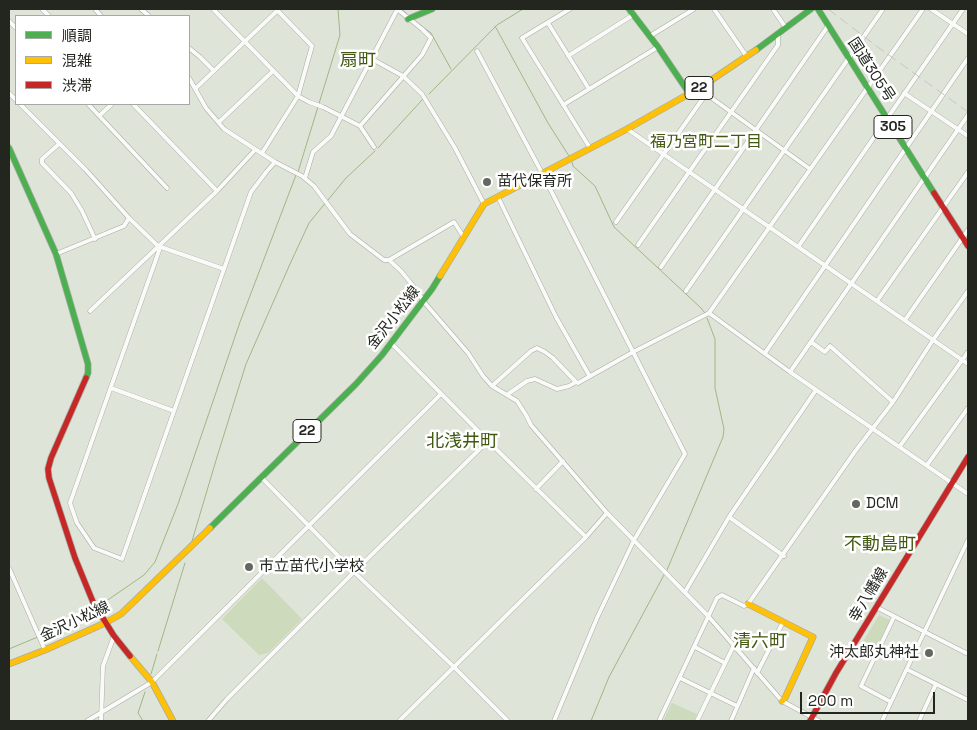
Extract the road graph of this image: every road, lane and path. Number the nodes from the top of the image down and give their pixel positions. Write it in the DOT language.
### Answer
graph roads {
  1 [pos="213,9"];
  2 [pos="278,9"];
  3 [pos="397,9"];
  4 [pos="432,9"];
  5 [pos="570,9"];
  6 [pos="628,9"];
  7 [pos="694,9"];
  8 [pos="714,9"];
  9 [pos="773,9"];
  10 [pos="811,9"];
  11 [pos="818,9"];
  12 [pos="883,9"];
  13 [pos="923,9"];
  14 [pos="931,9"];
  15 [pos="963,9"];
  16 [pos="632,16"];
  17 [pos="408,19"];
  18 [pos="548,23"];
  19 [pos="953,24"];
  20 [pos="828,26"];
  21 [pos="786,28"];
  22 [pos="778,34"];
  23 [pos="968,34"];
  24 [pos="650,36"];
  25 [pos="246,41"];
  26 [pos="658,47"];
  27 [pos="190,49"];
  28 [pos="477,51"];
  29 [pos="568,56"];
  30 [pos="747,57"];
  31 [pos="848,58"];
  32 [pos="968,58"];
  33 [pos="372,59"];
  34 [pos="214,71"];
  35 [pos="273,72"];
  36 [pos="403,76"];
  37 [pos="190,79"];
  38 [pos="868,86"];
  39 [pos="701,87"];
  40 [pos="196,88"];
  41 [pos="589,89"];
  42 [pos="904,93"];
  43 [pos="690,94"];
  44 [pos="706,94"];
  45 [pos="298,96"];
  46 [pos="21,105"];
  47 [pos="89,105"];
  48 [pos="111,105"];
  49 [pos="134,105"];
  50 [pos="563,105"];
  51 [pos="932,111"];
  52 [pos="731,112"];
  53 [pos="968,115"];
  54 [pos="99,116"];
  55 [pos="342,117"];
  56 [pos="887,118"];
  57 [pos="219,122"];
  58 [pos="360,126"];
  59 [pos="627,129"];
  60 [pos="959,129"];
  61 [pos="757,130"];
  62 [pos="968,136"];
  63 [pos="59,144"];
  64 [pos="374,147"];
  65 [pos="9,148"];
  66 [pos="590,148"];
  67 [pos="906,148"];
  68 [pos="256,150"];
  69 [pos="784,150"];
  70 [pos="262,153"];
  71 [pos="664,154"];
  72 [pos="275,162"];
  73 [pos="810,169"];
  74 [pos="689,172"];
  75 [pos="968,172"];
  76 [pos="542,173"];
  77 [pos="303,177"];
  78 [pos="925,177"];
  79 [pos="167,188"];
  80 [pos="716,190"];
  81 [pos="217,191"];
  82 [pos="497,196"];
  83 [pos="484,204"];
  84 [pos="944,207"];
  85 [pos="743,209"];
  86 [pos="128,218"];
  87 [pos="616,222"];
  88 [pos="769,228"];
  89 [pos="968,230"];
  90 [pos="463,236"];
  91 [pos="963,237"];
  92 [pos="95,239"];
  93 [pos="638,245"];
  94 [pos="968,246"];
  95 [pos="159,247"];
  96 [pos="798,247"];
  97 [pos="58,254"];
  98 [pos="389,260"];
  99 [pos="826,266"];
  100 [pos="661,267"];
  101 [pos="224,269"];
  102 [pos="851,284"];
  103 [pos="686,291"];
  104 [pos="968,291"];
  105 [pos="877,301"];
  106 [pos="424,302"];
  107 [pos="90,311"];
  108 [pos="709,313"];
  109 [pos="904,320"];
  110 [pos="933,340"];
  111 [pos="811,342"];
  112 [pos="392,343"];
  113 [pos="633,352"];
  114 [pos="968,352"];
  115 [pos="765,353"];
  116 [pos="962,360"];
  117 [pos="968,364"];
  118 [pos="790,372"];
  119 [pos="589,375"];
  120 [pos="576,382"];
  121 [pos="492,386"];
  122 [pos="111,388"];
  123 [pos="816,390"];
  124 [pos="441,394"];
  125 [pos="508,394"];
  126 [pos="892,402"];
  127 [pos="968,408"];
  128 [pos="174,411"];
  129 [pos="873,428"];
  130 [pos="488,441"];
  131 [pos="900,446"];
  132 [pos="968,457"];
  133 [pos="563,461"];
  134 [pos="927,465"];
  135 [pos="261,477"];
  136 [pos="952,483"];
  137 [pos="536,489"];
  138 [pos="968,494"];
  139 [pos="608,513"];
  140 [pos="729,517"];
  141 [pos="308,526"];
  142 [pos="586,537"];
  143 [pos="634,540"];
  144 [pos="968,541"];
  145 [pos="784,556"];
  146 [pos="9,568"];
  147 [pos="354,572"];
  148 [pos="685,592"];
  149 [pos="748,604"];
  150 [pos="876,607"];
  151 [pos="709,616"];
  152 [pos="894,617"];
  153 [pos="782,622"];
  154 [pos="105,623"];
  155 [pos="925,632"];
  156 [pos="114,636"];
  157 [pos="734,645"];
  158 [pos="695,646"];
  159 [pos="44,648"];
  160 [pos="968,654"];
  161 [pos="725,663"];
  162 [pos="9,664"];
  163 [pos="454,667"];
  164 [pos="754,668"];
  165 [pos="908,670"];
  166 [pos="757,673"];
  167 [pos="680,678"];
  168 [pos="152,682"];
  169 [pos="936,684"];
  170 [pos="710,692"];
  171 [pos="968,700"];
  172 [pos="782,701"];
  173 [pos="891,702"];
  174 [pos="737,706"];
  175 [pos="100,713"];
  176 [pos="811,719"];
  177 [pos="87,721"];
  178 [pos="101,721"];
  179 [pos="173,721"];
  180 [pos="208,721"];
  181 [pos="399,721"];
  182 [pos="508,721"];
  183 [pos="554,721"];
  184 [pos="659,721"];
  185 [pos="697,721"];
  186 [pos="731,721"];
  187 [pos="819,721"];
  188 [pos="882,721"];
  189 [pos="919,721"];
  1 -- 25 [label="street"];
  2 -- 25 [label="street"];
  2 -- 45 [label="street"];
  3 -- 17 [label="street"];
  3 -- 33 [label="street"];
  4 -- 17 [label="main road"];
  5 -- 18 [label="street"];
  6 -- 16 [label="main road"];
  7 -- 24 [label="street"];
  8 -- 30 [label="street"];
  9 -- 21 [label="street"];
  10 -- 21 [label="main road, 金沢小松線 / 22"];
  11 -- 20 [label="main road, 国道305号 / 305"];
  12 -- 31 [label="street"];
  13 -- 38 [label="street"];
  14 -- 19 [label="street"];
  15 -- 19 [label="street"];
  16 -- 24 [label="main road"];
  16 -- 29 [label="street"];
  17 -- 36 [label="street"];
  18 -- 29 [label="street"];
  18 -- 50 [label="street"];
  19 -- 23 [label="street"];
  19 -- 42 [label="street"];
  20 -- 31 [label="main road, 国道305号 / 305"];
  20 -- 61 [label="street"];
  21 -- 22 [label="main road, 金沢小松線 / 22"];
  22 -- 30 [label="main road, 金沢小松線 / 22"];
  22 -- 52 [label="street"];
  24 -- 26 [label="main road"];
  25 -- 34 [label="street"];
  25 -- 35 [label="street"];
  26 -- 41 [label="street"];
  26 -- 43 [label="main road"];
  27 -- 34 [label="street"];
  28 -- 76 [label="street"];
  29 -- 41 [label="street"];
  30 -- 39 [label="main road, 金沢小松線 / 22"];
  31 -- 38 [label="main road, 国道305号 / 305"];
  31 -- 69 [label="street"];
  32 -- 51 [label="street"];
  33 -- 36 [label="street"];
  33 -- 55 [label="street"];
  34 -- 40 [label="street"];
  35 -- 45 [label="street"];
  35 -- 57 [label="street"];
  36 -- 58 [label="street"];
  36 -- 83 [label="street"];
  37 -- 40 [label="street"];
  38 -- 56 [label="main road, 国道305号 / 305"];
  38 -- 73 [label="street"];
  39 -- 43 [label="main road, 金沢小松線 / 22"];
  39 -- 44 [label="street"];
  40 -- 57 [label="street"];
  41 -- 50 [label="street"];
  42 -- 51 [label="street"];
  42 -- 56 [label="street"];
  43 -- 59 [label="main road, 金沢小松線 / 22"];
  44 -- 52 [label="street"];
  44 -- 71 [label="street"];
  45 -- 55 [label="street"];
  45 -- 70 [label="street"];
  46 -- 63 [label="street"];
  47 -- 54 [label="street"];
  48 -- 54 [label="street"];
  49 -- 81 [label="street"];
  50 -- 66 [label="street"];
  51 -- 60 [label="street"];
  51 -- 67 [label="street"];
  52 -- 61 [label="street"];
  52 -- 74 [label="street"];
  53 -- 60 [label="street"];
  54 -- 79 [label="street"];
  55 -- 58 [label="street"];
  55 -- 77 [label="street"];
  56 -- 67 [label="main road, 国道305号 / 305"];
  56 -- 96 [label="street"];
  57 -- 68 [label="street"];
  58 -- 64 [label="street"];
  59 -- 66 [label="main road, 金沢小松線 / 22"];
  59 -- 71 [label="street"];
  60 -- 62 [label="street"];
  60 -- 78 [label="street"];
  61 -- 69 [label="street"];
  61 -- 80 [label="street"];
  63 -- 86 [label="street"];
  63 -- 92 [label="street"];
  65 -- 97 [label="main road"];
  66 -- 76 [label="main road, 金沢小松線 / 22"];
  67 -- 78 [label="main road, 国道305号 / 305"];
  67 -- 99 [label="street"];
  68 -- 70 [label="street"];
  68 -- 81 [label="street"];
  69 -- 73 [label="street"];
  69 -- 85 [label="street"];
  70 -- 72 [label="street"];
  71 -- 74 [label="street"];
  71 -- 87 [label="street"];
  72 -- 77 [label="street"];
  72 -- 101 [label="street"];
  73 -- 88 [label="street"];
  74 -- 80 [label="street"];
  74 -- 93 [label="street"];
  75 -- 84 [label="street"];
  76 -- 82 [label="main road, 金沢小松線 / 22"];
  76 -- 113 [label="street"];
  77 -- 98 [label="street"];
  78 -- 84 [label="main road, 国道305号 / 305"];
  78 -- 102 [label="street"];
  80 -- 85 [label="street"];
  80 -- 100 [label="street"];
  81 -- 95 [label="street"];
  82 -- 83 [label="main road, 金沢小松線 / 22"];
  82 -- 119 [label="street"];
  83 -- 90 [label="main road, 金沢小松線 / 22"];
  84 -- 91 [label="main road, 国道305号 / 305"];
  84 -- 105 [label="street"];
  85 -- 88 [label="street"];
  85 -- 103 [label="street"];
  86 -- 92 [label="street"];
  86 -- 95 [label="street"];
  88 -- 96 [label="street"];
  88 -- 108 [label="street"];
  89 -- 91 [label="street"];
  90 -- 98 [label="street"];
  90 -- 106 [label="main road, 金沢小松線 / 22"];
  91 -- 94 [label="main road, 国道305号 / 305"];
  91 -- 109 [label="street"];
  92 -- 97 [label="street"];
  95 -- 101 [label="street"];
  95 -- 107 [label="street"];
  95 -- 122 [label="street"];
  96 -- 99 [label="street"];
  97 -- 154 [label="main road"];
  98 -- 106 [label="street"];
  99 -- 102 [label="street"];
  99 -- 115 [label="street"];
  101 -- 128 [label="street"];
  102 -- 105 [label="street"];
  102 -- 111 [label="street"];
  104 -- 110 [label="street"];
  105 -- 109 [label="street"];
  106 -- 112 [label="main road, 金沢小松線 / 22"];
  106 -- 121 [label="street"];
  108 -- 113 [label="street"];
  108 -- 115 [label="street"];
  109 -- 110 [label="street"];
  110 -- 116 [label="street"];
  110 -- 126 [label="street"];
  111 -- 118 [label="street"];
  111 -- 126 [label="street"];
  112 -- 124 [label="street"];
  112 -- 135 [label="main road, 金沢小松線 / 22"];
  113 -- 119 [label="street"];
  113 -- 143 [label="street"];
  114 -- 116 [label="street"];
  115 -- 118 [label="street"];
  116 -- 117 [label="street"];
  116 -- 131 [label="street"];
  118 -- 123 [label="street"];
  119 -- 120 [label="street"];
  120 -- 121 [label="street"];
  120 -- 125 [label="street"];
  121 -- 125 [label="street"];
  122 -- 128 [label="street"];
  122 -- 128 [label="street"];
  123 -- 129 [label="street"];
  123 -- 140 [label="street"];
  124 -- 130 [label="street"];
  124 -- 141 [label="street"];
  125 -- 133 [label="street"];
  126 -- 129 [label="street"];
  127 -- 134 [label="street"];
  129 -- 131 [label="street"];
  129 -- 145 [label="street"];
  130 -- 137 [label="street"];
  130 -- 147 [label="street"];
  131 -- 134 [label="street"];
  132 -- 136 [label="main road, 幸八幡線"];
  133 -- 137 [label="street"];
  133 -- 139 [label="street"];
  134 -- 136 [label="street"];
  135 -- 141 [label="street"];
  135 -- 154 [label="main road, 金沢小松線 / 22"];
  136 -- 138 [label="street"];
  136 -- 150 [label="main road, 幸八幡線"];
  137 -- 142 [label="street"];
  139 -- 142 [label="street"];
  139 -- 143 [label="street"];
  140 -- 145 [label="street"];
  140 -- 148 [label="street"];
  141 -- 147 [label="street"];
  141 -- 168 [label="street"];
  142 -- 163 [label="street"];
  143 -- 148 [label="street"];
  143 -- 183 [label="street"];
  144 -- 155 [label="street"];
  145 -- 149 [label="street"];
  146 -- 159 [label="street"];
  147 -- 163 [label="street"];
  147 -- 180 [label="street"];
  148 -- 151 [label="street"];
  149 -- 151 [label="street"];
  149 -- 153 [label="main road"];
  150 -- 152 [label="street"];
  150 -- 176 [label="main road, 幸八幡線"];
  151 -- 157 [label="street"];
  151 -- 158 [label="street"];
  152 -- 155 [label="street"];
  152 -- 173 [label="street"];
  153 -- 166 [label="street"];
  153 -- 172 [label="main road"];
  154 -- 156 [label="main road"];
  154 -- 159 [label="main road, 金沢小松線 / 22"];
  155 -- 160 [label="street"];
  155 -- 165 [label="street"];
  156 -- 168 [label="main road"];
  156 -- 175 [label="street"];
  157 -- 161 [label="street"];
  157 -- 164 [label="street"];
  158 -- 161 [label="street"];
  158 -- 167 [label="street"];
  159 -- 162 [label="main road, 金沢小松線 / 22"];
  161 -- 170 [label="street"];
  163 -- 181 [label="street"];
  163 -- 182 [label="street"];
  164 -- 166 [label="street"];
  164 -- 174 [label="street"];
  165 -- 169 [label="street"];
  165 -- 173 [label="street"];
  166 -- 172 [label="street"];
  167 -- 170 [label="street"];
  167 -- 184 [label="street"];
  168 -- 175 [label="street"];
  168 -- 179 [label="main road"];
  169 -- 171 [label="street"];
  169 -- 189 [label="street"];
  170 -- 174 [label="street"];
  170 -- 185 [label="street"];
  172 -- 176 [label="street"];
  173 -- 188 [label="street"];
  174 -- 186 [label="street"];
  175 -- 177 [label="street"];
  175 -- 178 [label="street"];
  176 -- 187 [label="street"];
}
